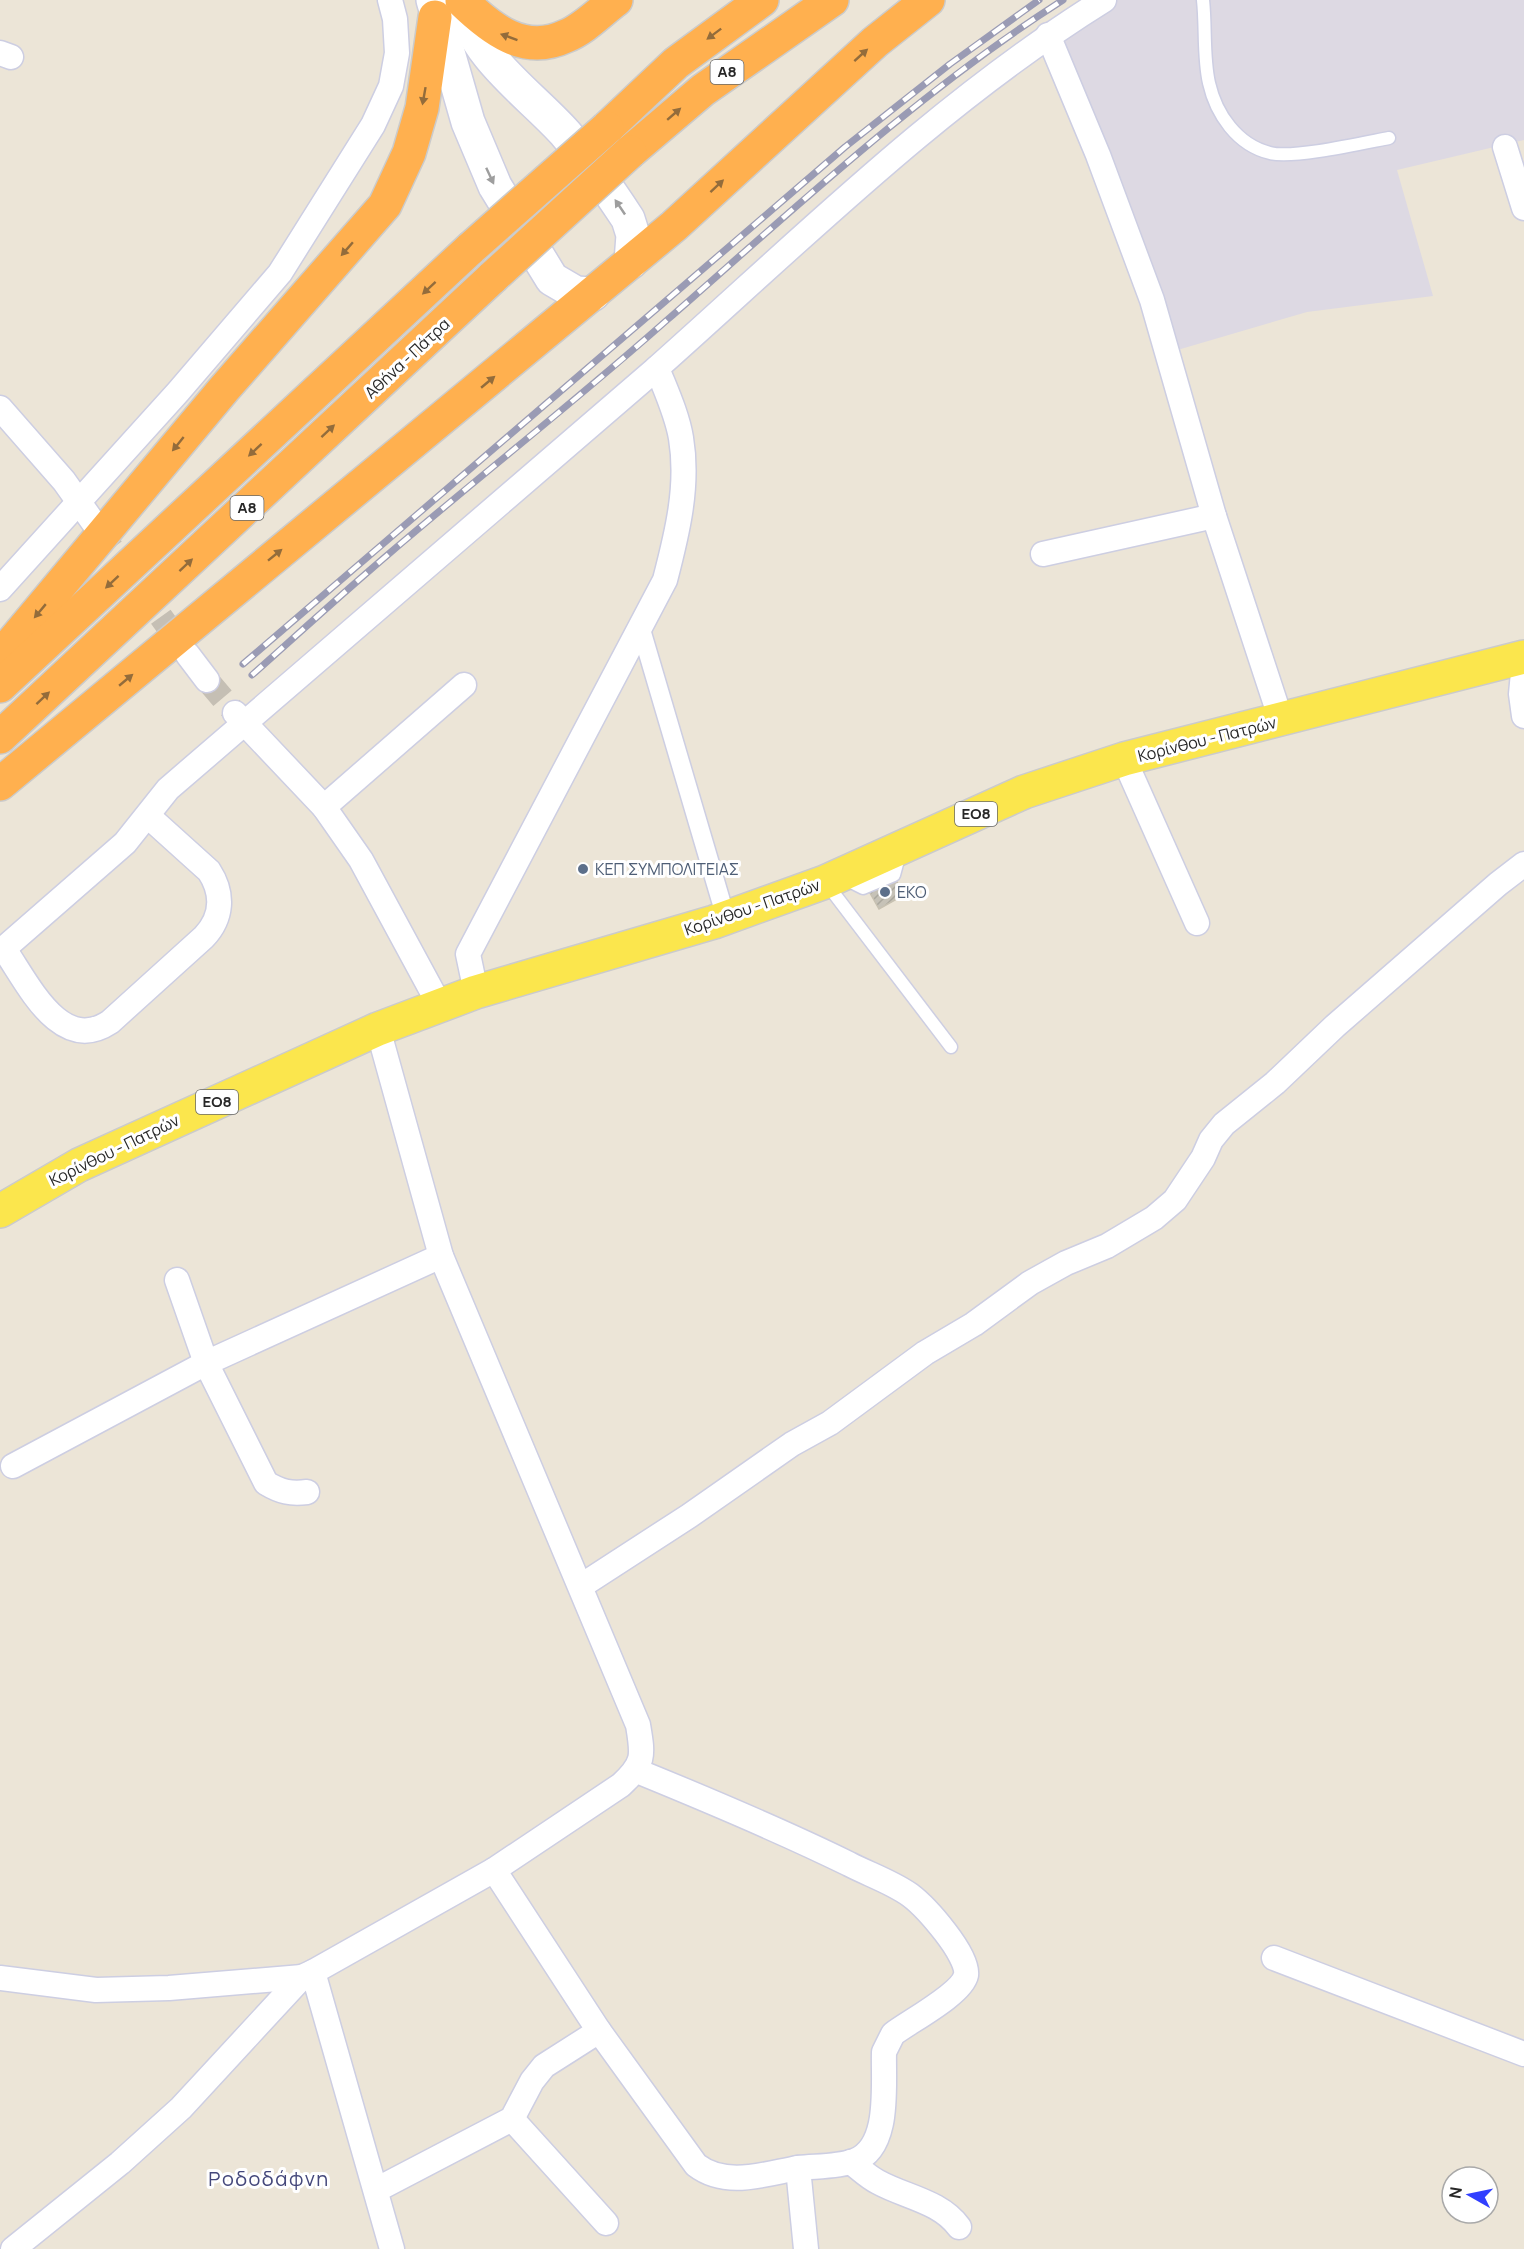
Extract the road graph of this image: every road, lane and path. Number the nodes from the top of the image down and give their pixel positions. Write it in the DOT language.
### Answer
graph roads {
  1 [pos="390,0"];
  2 [pos="616,0"];
  3 [pos="762,0"];
  4 [pos="832,0"];
  5 [pos="928,0"];
  6 [pos="1104,0"];
  7 [pos="1203,0"];
  8 [pos="448,5"];
  9 [pos="1048,35"];
  10 [pos="1389,138"];
  11 [pos="1505,147"];
  12 [pos="1524,208"];
  13 [pos="631,262"];
  14 [pos="593,294"];
  15 [pos="657,368"];
  16 [pos="4,417"];
  17 [pos="79,503"];
  18 [pos="1214,516"];
  19 [pos="98,529"];
  20 [pos="1043,554"];
  21 [pos="0,589"];
  22 [pos="640,626"];
  23 [pos="188,655"];
  24 [pos="0,657"];
  25 [pos="1524,657"];
  26 [pos="1524,663"];
  27 [pos="207,680"];
  28 [pos="464,685"];
  29 [pos="0,686"];
  30 [pos="1524,716"];
  31 [pos="240,718"];
  32 [pos="1281,720"];
  33 [pos="0,737"];
  34 [pos="1124,759"];
  35 [pos="0,784"];
  36 [pos="324,807"];
  37 [pos="148,816"];
  38 [pos="1524,864"];
  39 [pos="832,879"];
  40 [pos="726,918"];
  41 [pos="1197,923"];
  42 [pos="2,950"];
  43 [pos="476,992"];
  44 [pos="440,1006"];
  45 [pos="378,1029"];
  46 [pos="951,1047"];
  47 [pos="0,1211"];
  48 [pos="441,1256"];
  49 [pos="177,1280"];
  50 [pos="206,1363"];
  51 [pos="13,1466"];
  52 [pos="307,1492"];
  53 [pos="581,1587"];
  54 [pos="637,1771"];
  55 [pos="494,1870"];
  56 [pos="1274,1958"];
  57 [pos="307,1974"];
  58 [pos="0,1978"];
  59 [pos="599,2031"];
  60 [pos="1524,2054"];
  61 [pos="512,2119"];
  62 [pos="851,2162"];
  63 [pos="798,2168"];
  64 [pos="376,2190"];
  65 [pos="606,2223"];
  66 [pos="959,2227"];
  67 [pos="13,2249"];
  68 [pos="392,2249"];
  69 [pos="806,2249"];
  1 -- 17 [label="street"];
  2 -- 8 [label="highway, one-way"];
  3 -- 29 [label="highway, Α8, one-way, bridge"];
  33 -- 4 [label="highway, Αθήνα - Πάτρα / Α8, one-way, bridge"];
  13 -- 5 [label="highway, one-way"];
  6 -- 9 [label="street"];
  7 -- 10 [label="lane"];
  13 -- 8 [label="main road, one-way"];
  8 -- 14 [label="main road, one-way"];
  8 -- 24 [label="highway, one-way"];
  9 -- 15 [label="street"];
  9 -- 18 [label="street"];
  11 -- 12 [label="street"];
  13 -- 14 [label="highway"];
  35 -- 14 [label="highway, one-way"];
  15 -- 22 [label="street"];
  15 -- 31 [label="street"];
  16 -- 17 [label="street"];
  17 -- 19 [label="street"];
  17 -- 21 [label="street"];
  18 -- 20 [label="street"];
  18 -- 32 [label="street"];
  22 -- 40 [label="street"];
  22 -- 43 [label="street"];
  23 -- 27 [label="street"];
  25 -- 32 [label="main road, Κορίνθου - Πατρών / ΕΟ8"];
  26 -- 30 [label="street"];
  28 -- 36 [label="street"];
  31 -- 36 [label="street"];
  31 -- 37 [label="street"];
  32 -- 34 [label="main road, Κορίνθου - Πατρών / ΕΟ8"];
  34 -- 39 [label="main road, Κορίνθου - Πατρών / ΕΟ8"];
  34 -- 41 [label="street"];
  36 -- 44 [label="street"];
  37 -- 42 [label="street"];
  37 -- 42 [label="street"];
  38 -- 53 [label="street"];
  39 -- 40 [label="main road, Κορίνθου - Πατρών / ΕΟ8"];
  39 -- 46 [label="lane"];
  40 -- 43 [label="main road, Κορίνθου - Πατρών / ΕΟ8"];
  43 -- 44 [label="main road, Κορίνθου - Πατρών / ΕΟ8"];
  44 -- 45 [label="main road, Κορίνθου - Πατρών / ΕΟ8"];
  45 -- 47 [label="main road, Κορίνθου - Πατρών / ΕΟ8"];
  45 -- 48 [label="street"];
  48 -- 50 [label="street"];
  48 -- 53 [label="street"];
  49 -- 50 [label="street"];
  50 -- 51 [label="street"];
  50 -- 52 [label="street"];
  53 -- 54 [label="street"];
  54 -- 55 [label="street"];
  54 -- 62 [label="street"];
  55 -- 57 [label="street"];
  55 -- 59 [label="street"];
  56 -- 60 [label="street"];
  57 -- 58 [label="street"];
  57 -- 64 [label="street"];
  57 -- 67 [label="street"];
  59 -- 61 [label="street"];
  59 -- 63 [label="street"];
  61 -- 64 [label="street"];
  61 -- 65 [label="street"];
  62 -- 63 [label="street"];
  62 -- 66 [label="street"];
  63 -- 69 [label="street"];
  64 -- 68 [label="street"];
}
